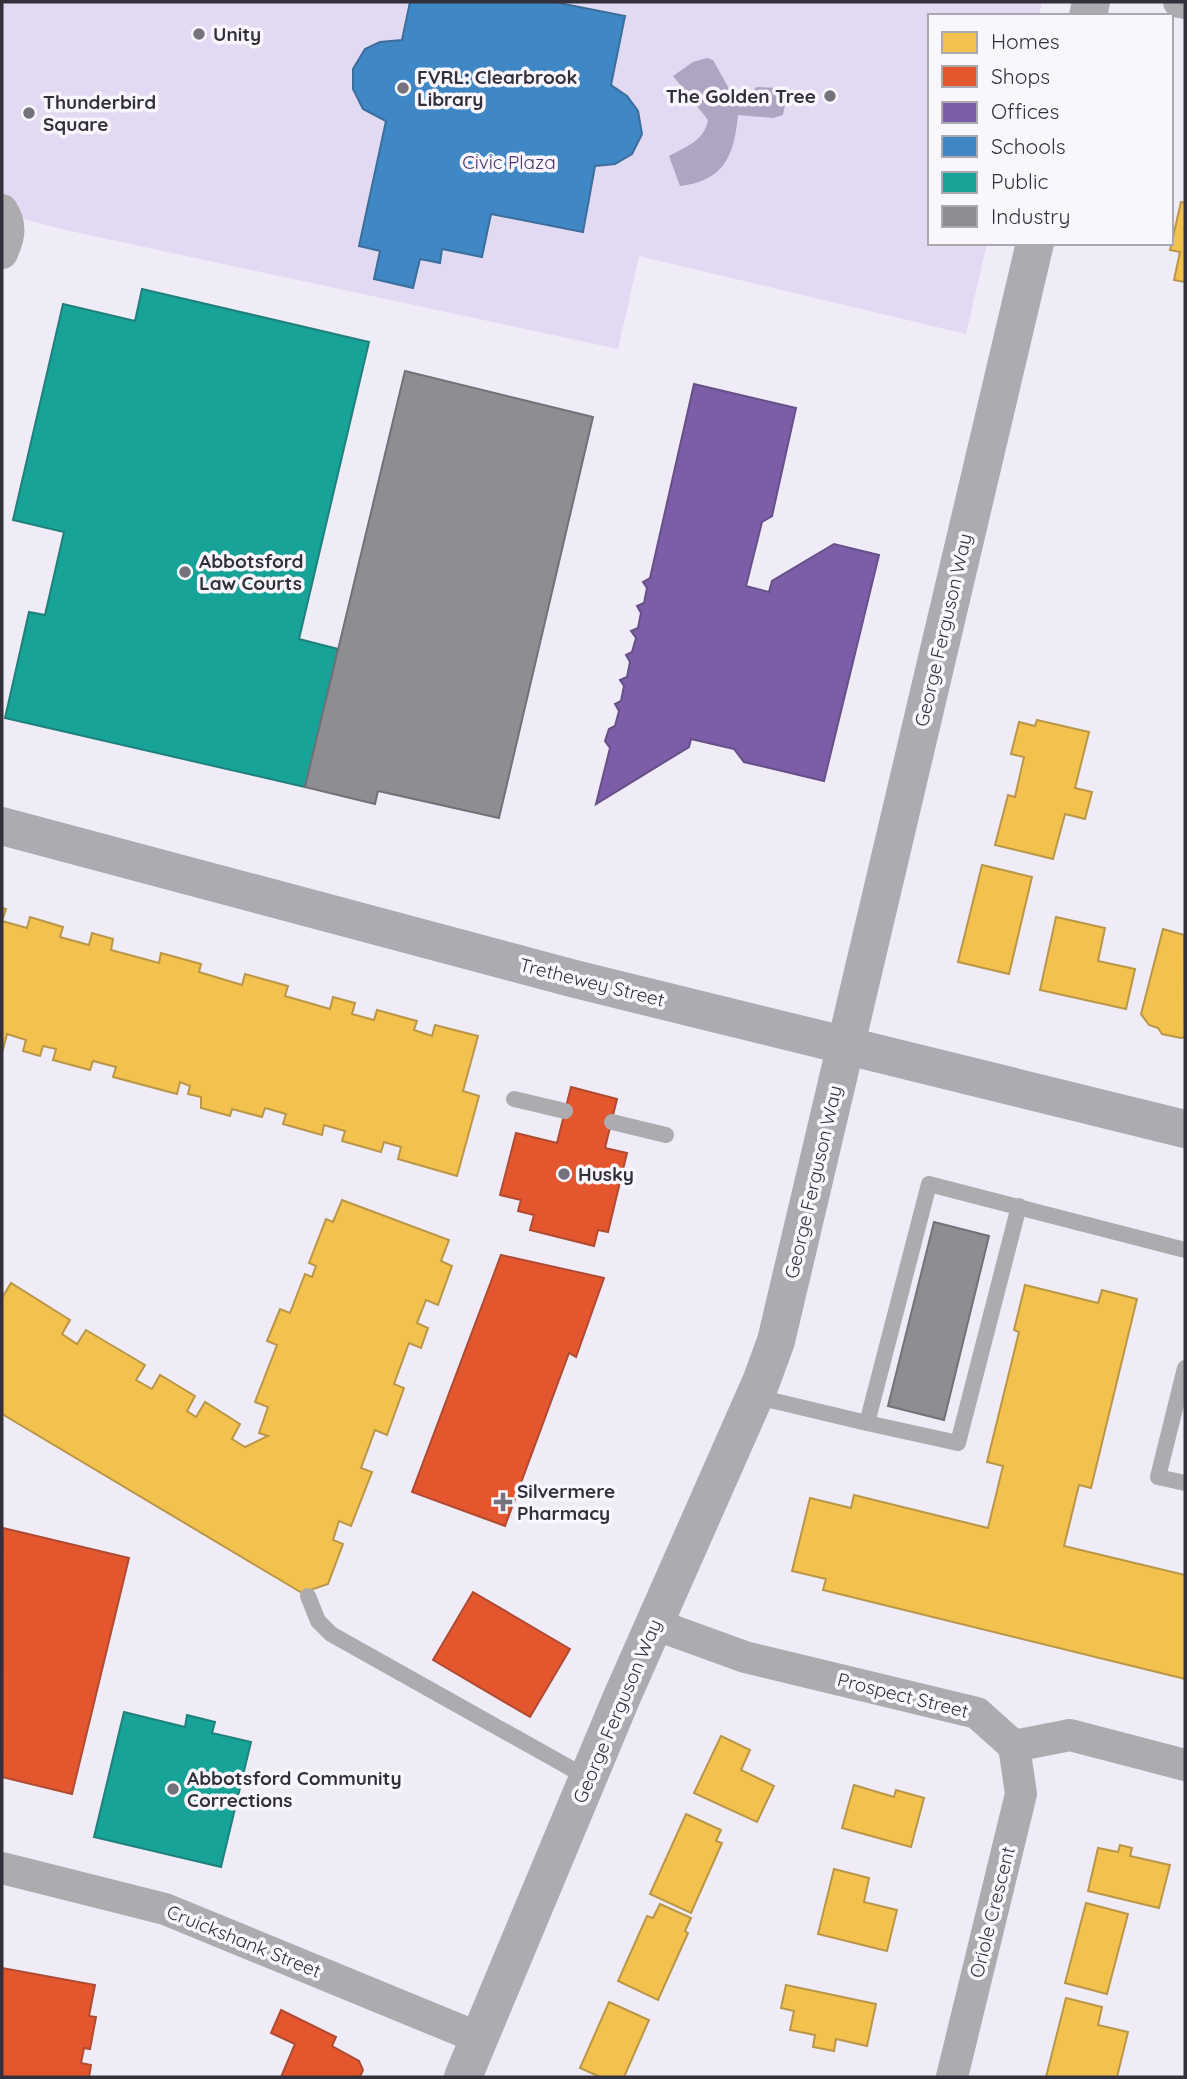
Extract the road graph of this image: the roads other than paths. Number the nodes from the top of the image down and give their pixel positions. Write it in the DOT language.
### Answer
graph roads {
  1 [pos="1179,2"];
  2 [pos="1185,3"];
  3 [pos="2,211"];
  4 [pos="1035,245"];
  5 [pos="2,253"];
  6 [pos="2,826"];
  7 [pos="845,1045"];
  8 [pos="514,1099"];
  9 [pos="565,1111"];
  10 [pos="612,1122"];
  11 [pos="1185,1129"];
  12 [pos="666,1135"];
  13 [pos="1019,1206"];
  14 [pos="1185,1250"];
  15 [pos="1185,1368"];
  16 [pos="754,1396"];
  17 [pos="867,1423"];
  18 [pos="1185,1483"];
  19 [pos="307,1596"];
  20 [pos="654,1624"];
  21 [pos="1014,1746"];
  22 [pos="1185,1765"];
  23 [pos="589,1778"];
  24 [pos="2,1868"];
  25 [pos="480,2038"];
  26 [pos="463,2077"];
  27 [pos="951,2077"];
  1 -- 2 [label="street"];
  3 -- 5 [label="street"];
  4 -- 7 [label="main road, George Ferguson Way"];
  6 -- 7 [label="main road, Trethewey Street"];
  7 -- 11 [label="main road, Trethewey Street"];
  7 -- 16 [label="main road, George Ferguson Way"];
  8 -- 9 [label="lane"];
  10 -- 12 [label="lane"];
  13 -- 14 [label="lane"];
  13 -- 17 [label="lane"];
  13 -- 17 [label="lane"];
  15 -- 18 [label="lane"];
  16 -- 17 [label="lane"];
  16 -- 20 [label="main road, George Ferguson Way"];
  19 -- 23 [label="lane"];
  20 -- 21 [label="street, Prospect Street"];
  20 -- 23 [label="main road, George Ferguson Way"];
  21 -- 22 [label="street"];
  21 -- 27 [label="street, Oriole Crescent"];
  23 -- 25 [label="main road, George Ferguson Way"];
  24 -- 25 [label="street, Cruickshank Street"];
  25 -- 26 [label="main road, George Ferguson Way"];
}
